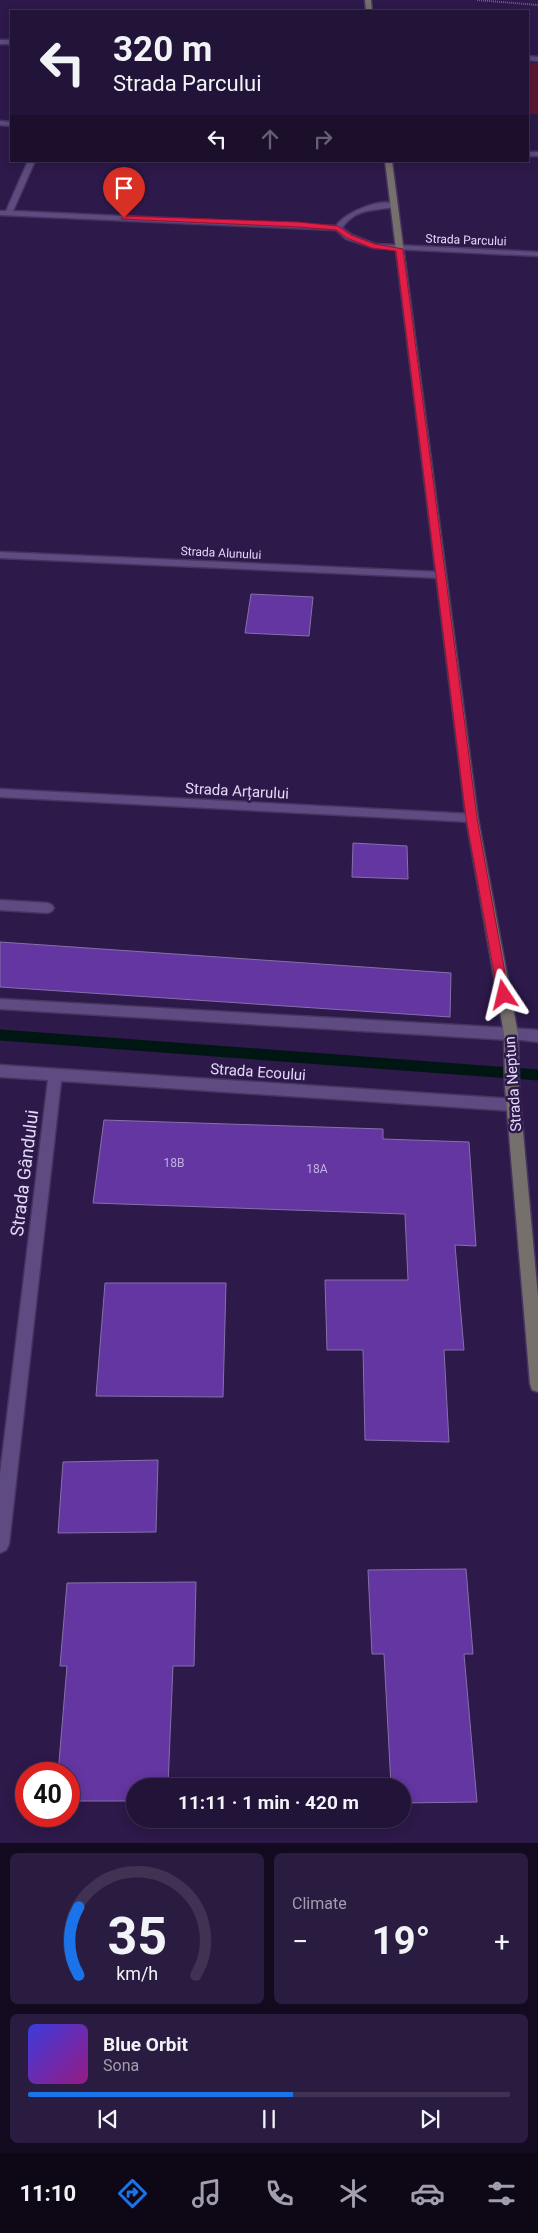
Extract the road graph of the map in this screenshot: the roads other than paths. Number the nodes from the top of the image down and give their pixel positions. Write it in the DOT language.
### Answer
graph roads {
  1 [pos="31,162"];
  2 [pos="388,162"];
  3 [pos="394,205"];
  4 [pos="4,213"];
  5 [pos="338,228"];
  6 [pos="399,249"];
  7 [pos="538,254"];
  8 [pos="0,555"];
  9 [pos="441,575"];
  10 [pos="0,793"];
  11 [pos="472,818"];
  12 [pos="0,905"];
  13 [pos="48,908"];
  14 [pos="0,1004"];
  15 [pos="511,1034"];
  16 [pos="538,1036"];
  17 [pos="0,1071"];
  18 [pos="55,1076"];
  19 [pos="514,1105"];
  20 [pos="538,1384"];
  21 [pos="0,1544"];
  1 -- 4 [label="street"];
  2 -- 3 [label="street, Strada Neptun"];
  3 -- 5 [label="street"];
  3 -- 6 [label="street, Strada Neptun"];
  4 -- 5 [label="street, Strada Parcului"];
  5 -- 6 [label="street, Strada Parcului"];
  6 -- 7 [label="street, Strada Parcului"];
  6 -- 9 [label="street, Strada Neptun"];
  8 -- 9 [label="street, Strada Alunului"];
  9 -- 11 [label="street, Strada Neptun"];
  10 -- 11 [label="street, Strada Arțarului"];
  11 -- 15 [label="street, Strada Neptun"];
  12 -- 13 [label="street"];
  14 -- 15 [label="street"];
  15 -- 16 [label="street"];
  15 -- 19 [label="street, Strada Neptun"];
  17 -- 18 [label="street, Strada Ecoului"];
  18 -- 19 [label="street, Strada Ecoului"];
  18 -- 21 [label="street, Strada Gândului"];
  19 -- 20 [label="street, Strada Neptun"];
}
